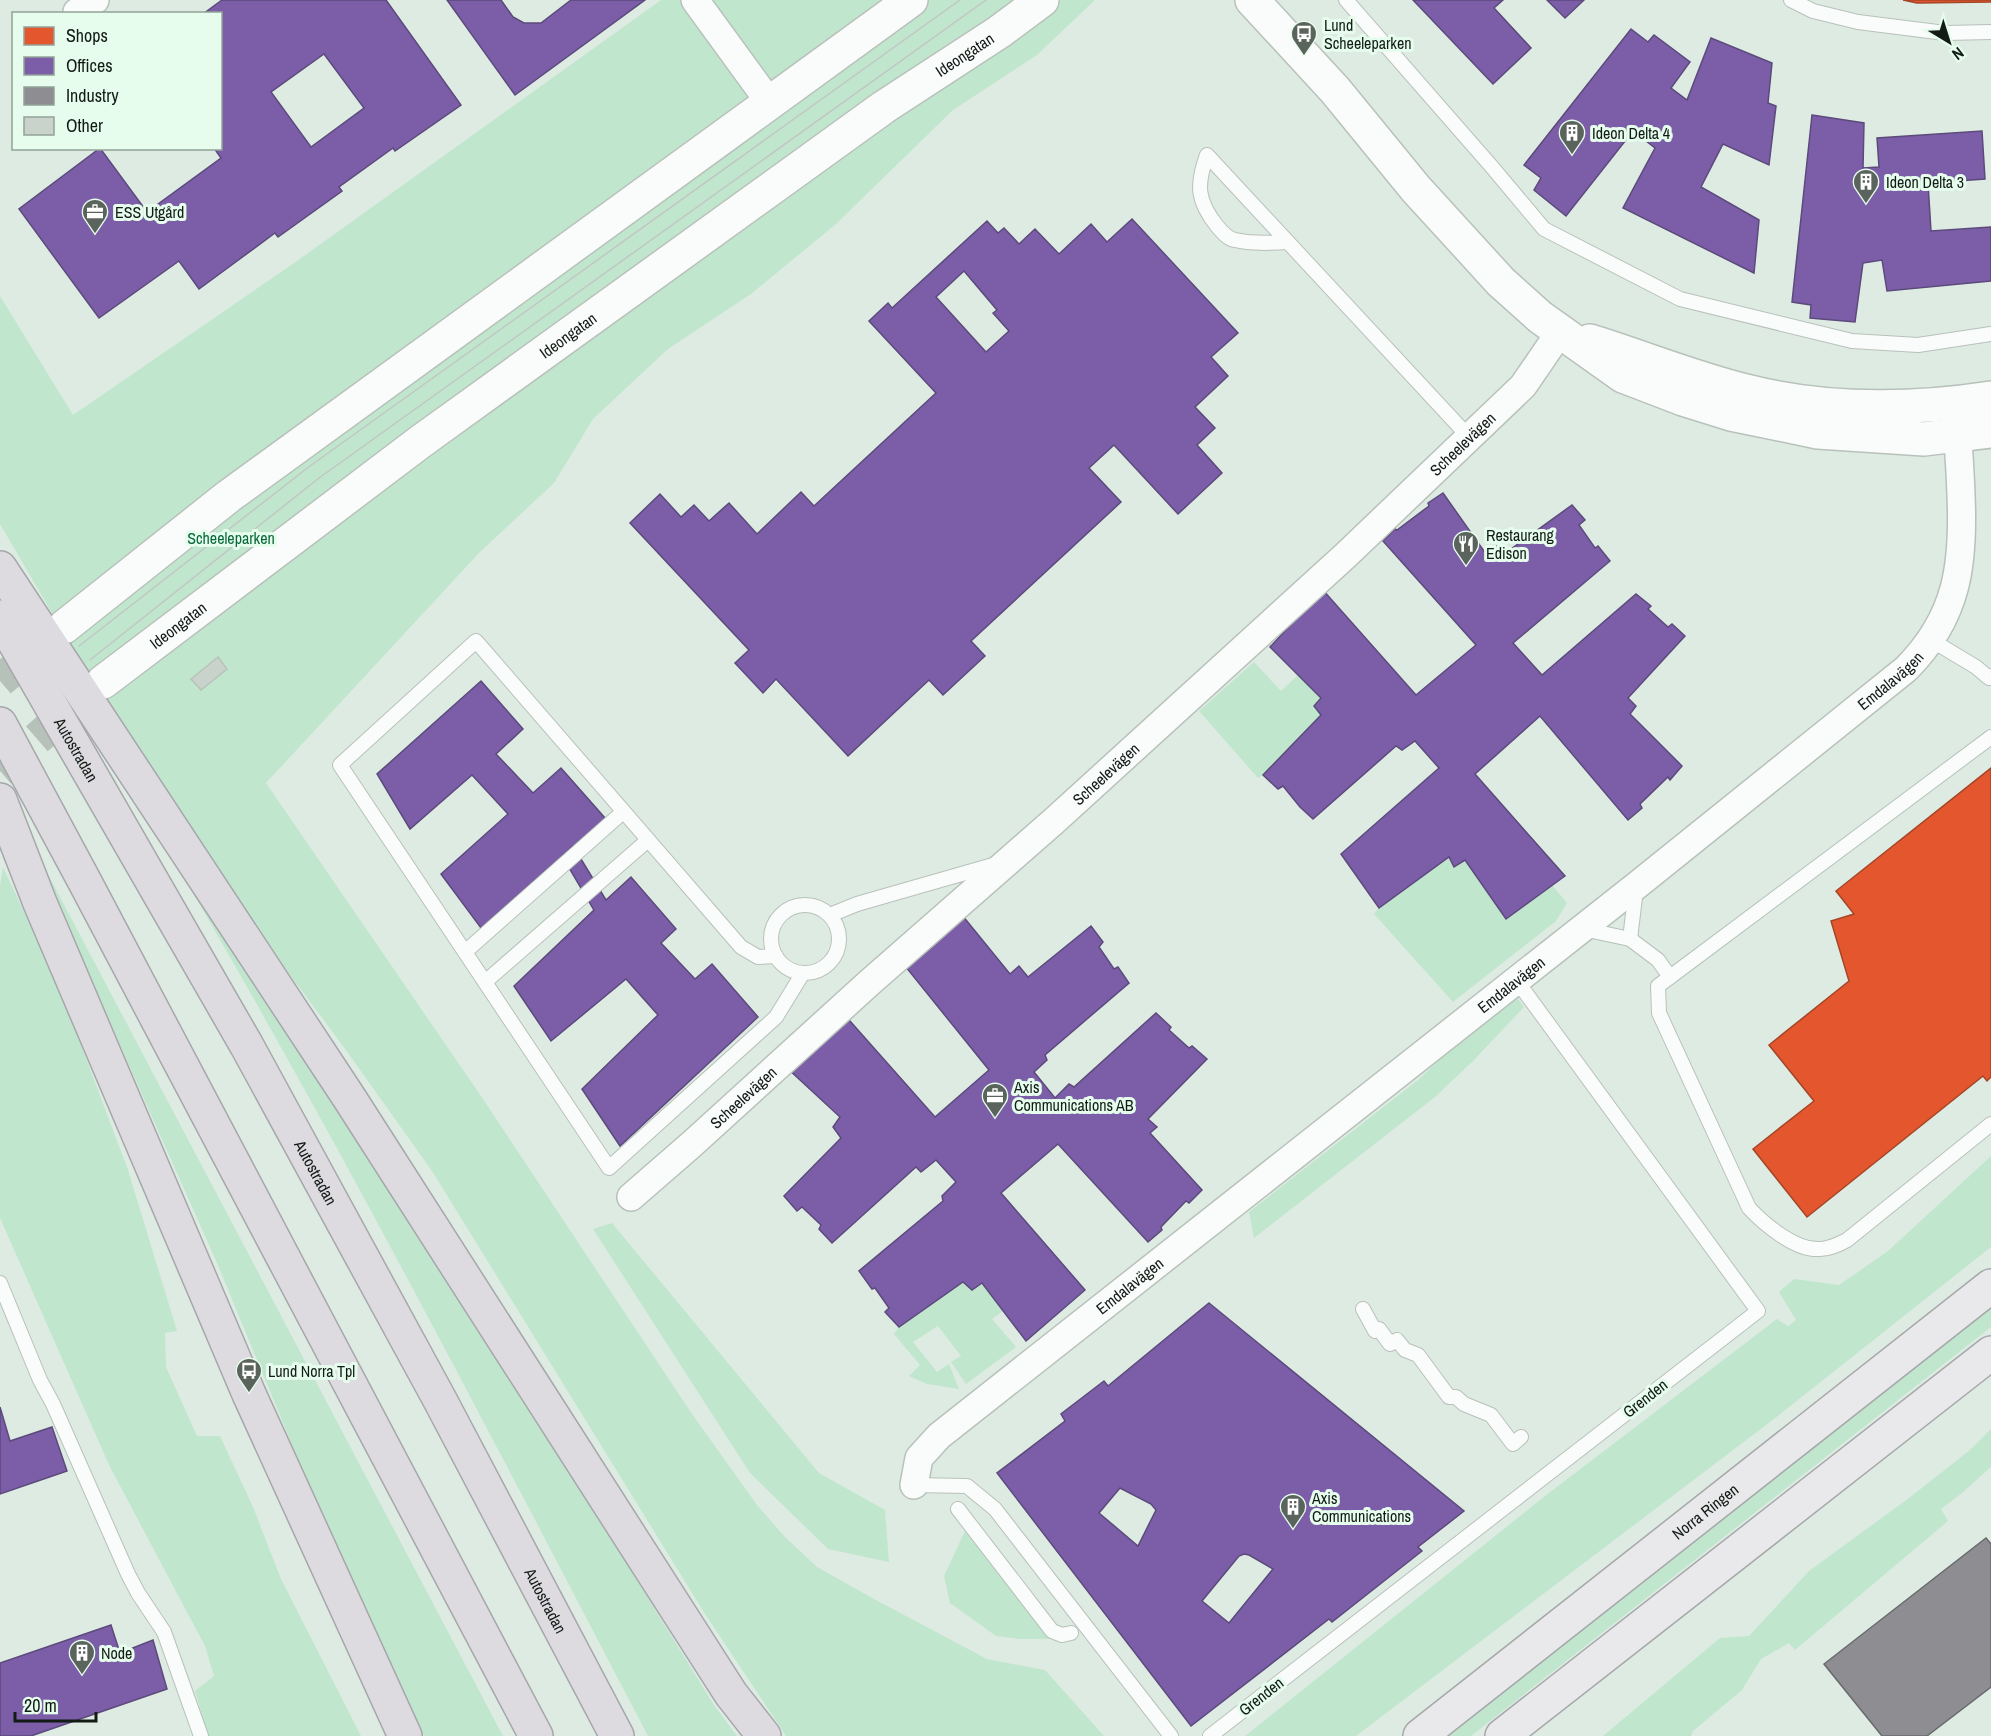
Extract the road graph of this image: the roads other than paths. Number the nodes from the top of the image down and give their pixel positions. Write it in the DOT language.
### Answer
graph roads {
  1 [pos="695,0"];
  2 [pos="910,0"];
  3 [pos="1042,0"];
  4 [pos="1252,0"];
  5 [pos="1346,0"];
  6 [pos="1791,0"];
  7 [pos="1991,32"];
  8 [pos="770,103"];
  9 [pos="1288,242"];
  10 [pos="1560,332"];
  11 [pos="1991,334"];
  12 [pos="1991,398"];
  13 [pos="1953,403"];
  14 [pos="1991,431"];
  15 [pos="1958,436"];
  16 [pos="1469,437"];
  17 [pos="0,568"];
  18 [pos="0,617"];
  19 [pos="64,627"];
  20 [pos="1931,640"];
  21 [pos="1990,678"];
  22 [pos="103,682"];
  23 [pos="0,724"];
  24 [pos="1991,736"];
  25 [pos="0,800"];
  26 [pos="623,812"];
  27 [pos="648,840"];
  28 [pos="1007,862"];
  29 [pos="1636,886"];
  30 [pos="831,915"];
  31 [pos="1582,929"];
  32 [pos="1629,939"];
  33 [pos="465,952"];
  34 [pos="776,956"];
  35 [pos="803,973"];
  36 [pos="1671,977"];
  37 [pos="1517,981"];
  38 [pos="485,982"];
  39 [pos="1991,1124"];
  40 [pos="631,1197"];
  41 [pos="0,1283"];
  42 [pos="1991,1286"];
  43 [pos="1363,1309"];
  44 [pos="1991,1353"];
  45 [pos="1521,1437"];
  46 [pos="914,1485"];
  47 [pos="958,1509"];
  48 [pos="1071,1633"];
  49 [pos="201,1736"];
  50 [pos="405,1736"];
  51 [pos="536,1736"];
  52 [pos="617,1736"];
  53 [pos="764,1736"];
  54 [pos="1171,1736"];
  55 [pos="1210,1736"];
  56 [pos="1420,1736"];
  57 [pos="1502,1736"];
  1 -- 8 [label="street"];
  2 -- 8 [label="street"];
  3 -- 22 [label="street, Ideongatan"];
  4 -- 10 [label="street"];
  5 -- 11 [label="lane"];
  6 -- 7 [label="lane"];
  8 -- 19 [label="street"];
  9 -- 9 [label="lane"];
  9 -- 16 [label="lane"];
  10 -- 13 [label="street"];
  10 -- 15 [label="street"];
  10 -- 16 [label="street, Scheelevägen"];
  12 -- 13 [label="street"];
  13 -- 15 [label="street, Emdalavägen"];
  14 -- 15 [label="street"];
  15 -- 20 [label="street, Emdalavägen"];
  16 -- 28 [label="street, Scheelevägen"];
  17 -- 53 [label="highway"];
  18 -- 52 [label="highway, Autostradan"];
  20 -- 21 [label="lane"];
  20 -- 29 [label="street, Emdalavägen"];
  23 -- 51 [label="highway"];
  24 -- 36 [label="lane"];
  25 -- 50 [label="highway"];
  26 -- 27 [label="lane"];
  26 -- 33 [label="lane"];
  26 -- 33 [label="lane"];
  27 -- 34 [label="lane"];
  27 -- 38 [label="lane"];
  28 -- 30 [label="lane"];
  28 -- 40 [label="street, Scheelevägen"];
  29 -- 31 [label="street, Emdalavägen"];
  29 -- 32 [label="lane"];
  30 -- 34 [label="lane"];
  30 -- 35 [label="lane"];
  31 -- 32 [label="lane"];
  31 -- 37 [label="street, Emdalavägen"];
  32 -- 36 [label="lane"];
  33 -- 38 [label="lane"];
  34 -- 35 [label="lane"];
  35 -- 38 [label="lane"];
  36 -- 39 [label="lane"];
  37 -- 46 [label="street, Emdalavägen"];
  37 -- 55 [label="lane, Grenden"];
  41 -- 49 [label="lane"];
  42 -- 56 [label="main road, Norra Ringen"];
  43 -- 45 [label="lane"];
  44 -- 57 [label="main road"];
  46 -- 54 [label="lane"];
  47 -- 48 [label="lane"];
}
